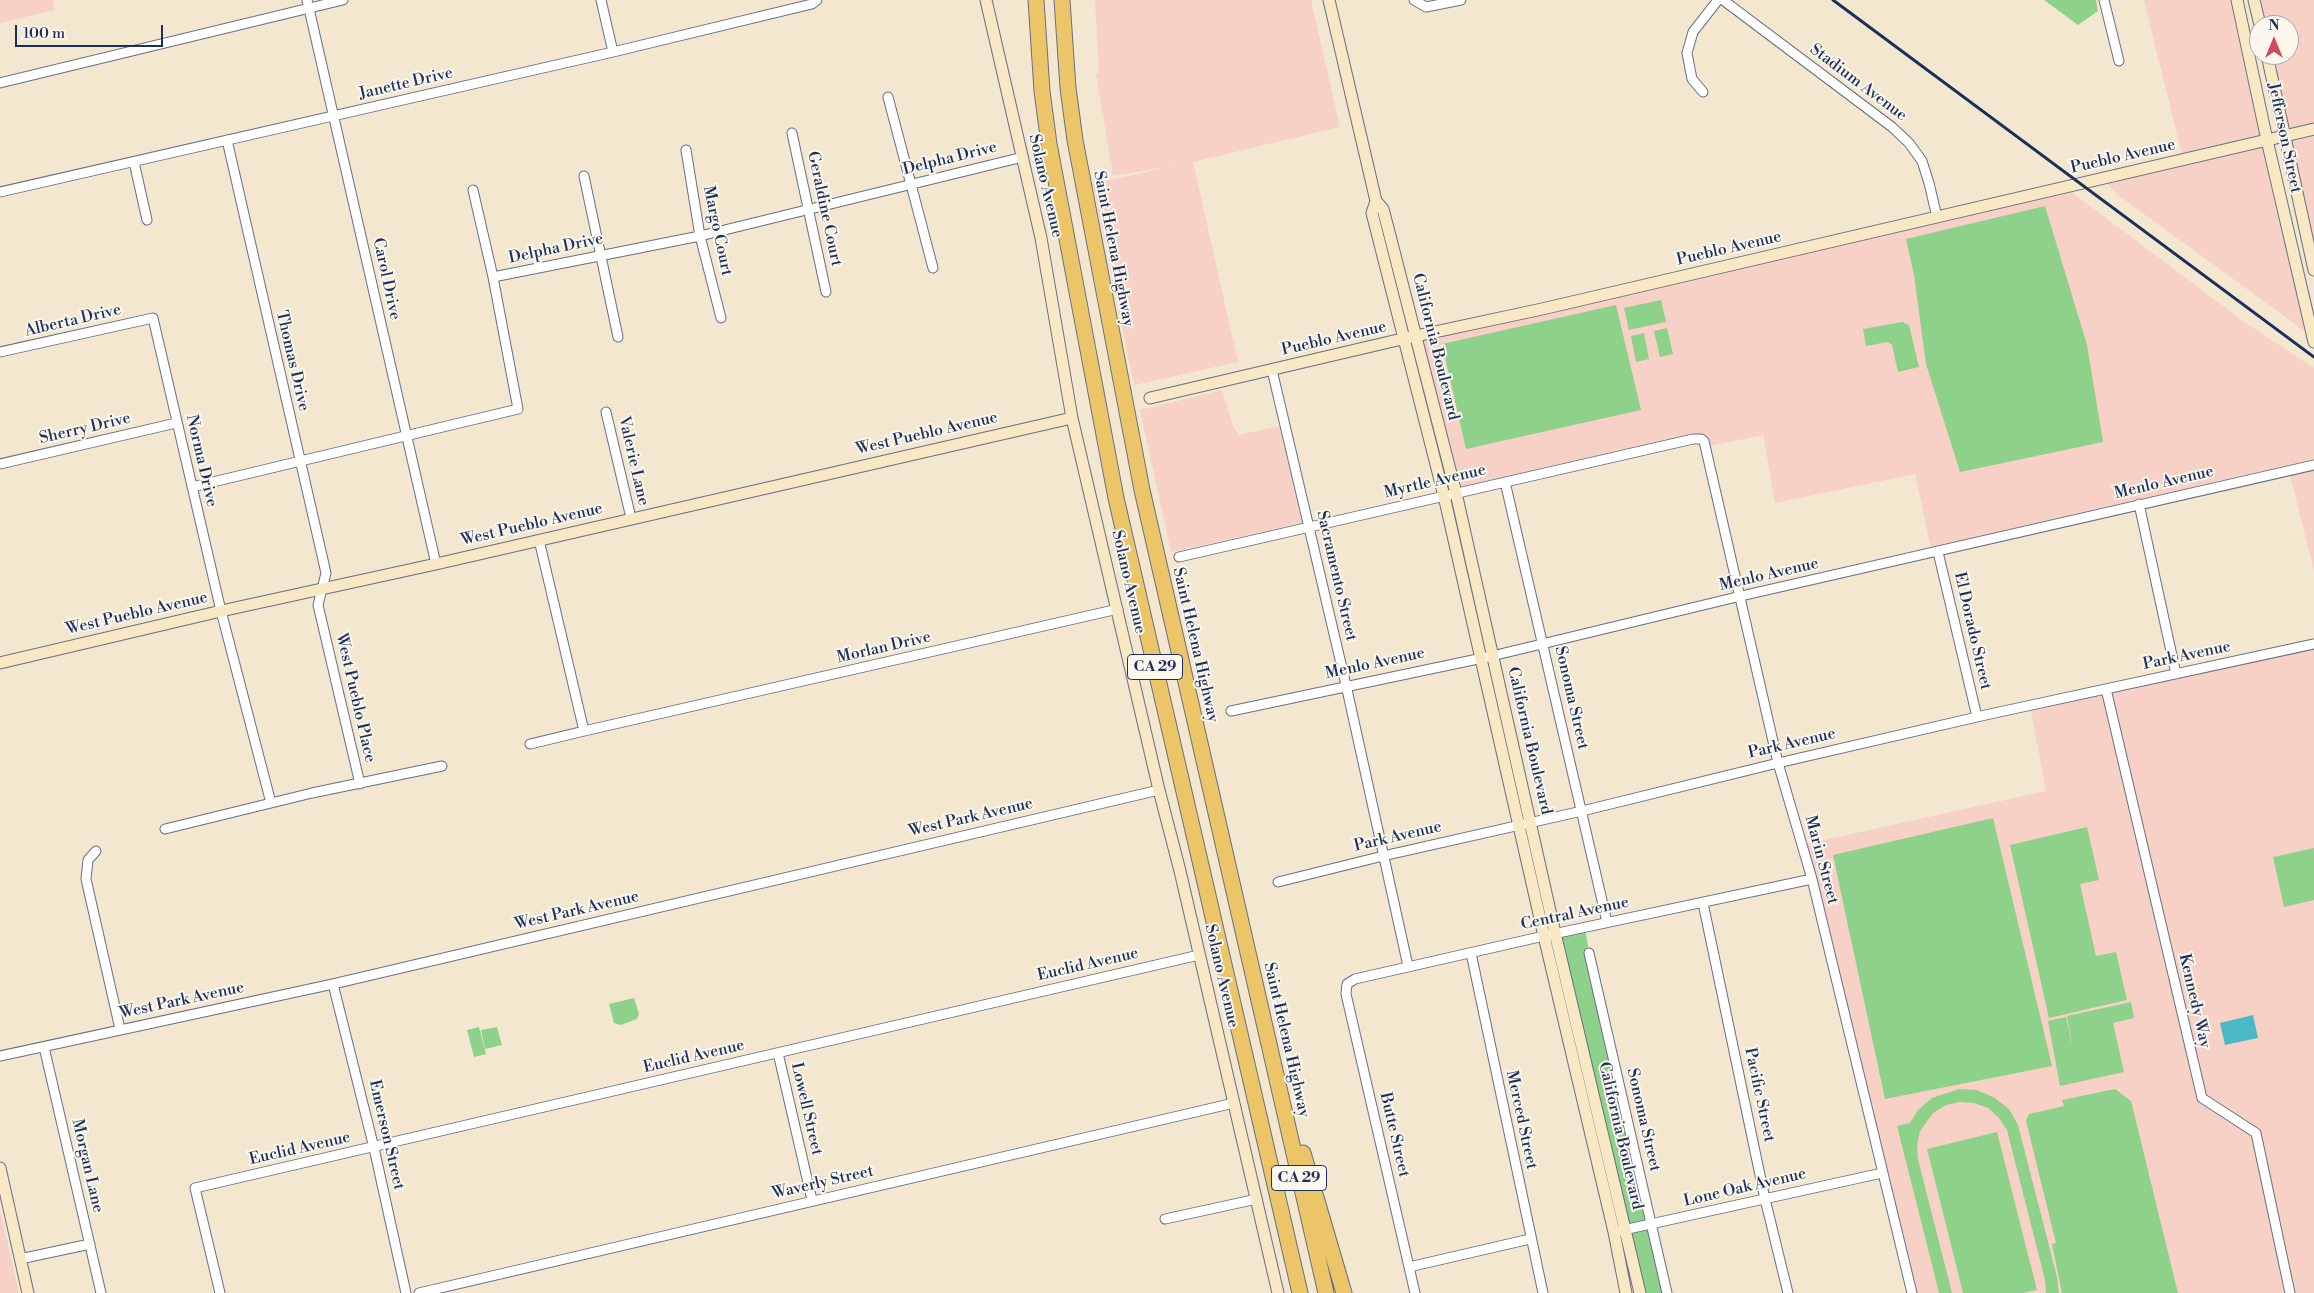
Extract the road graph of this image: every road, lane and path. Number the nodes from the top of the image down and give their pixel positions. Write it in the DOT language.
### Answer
graph roads {
  1 [pos="343,0"];
  2 [pos="600,0"];
  3 [pos="817,0"];
  4 [pos="986,0"];
  5 [pos="1035,0"];
  6 [pos="1062,0"];
  7 [pos="1329,0"];
  8 [pos="1414,0"];
  9 [pos="1461,0"];
  10 [pos="1718,0"];
  11 [pos="1723,0"];
  12 [pos="2104,0"];
  13 [pos="2238,0"];
  14 [pos="2254,0"];
  15 [pos="308,4"];
  16 [pos="2258,15"];
  17 [pos="613,52"];
  18 [pos="2120,61"];
  19 [pos="2269,65"];
  20 [pos="0,83"];
  21 [pos="1703,92"];
  22 [pos="888,97"];
  23 [pos="335,115"];
  24 [pos="2314,129"];
  25 [pos="792,133"];
  26 [pos="2285,136"];
  27 [pos="227,140"];
  28 [pos="2267,140"];
  29 [pos="686,150"];
  30 [pos="1023,157"];
  31 [pos="134,162"];
  32 [pos="584,176"];
  33 [pos="912,183"];
  34 [pos="473,190"];
  35 [pos="0,192"];
  36 [pos="1376,201"];
  37 [pos="810,211"];
  38 [pos="1937,217"];
  39 [pos="147,220"];
  40 [pos="700,236"];
  41 [pos="599,254"];
  42 [pos="933,268"];
  43 [pos="2314,270"];
  44 [pos="494,277"];
  45 [pos="826,292"];
  46 [pos="153,318"];
  47 [pos="721,318"];
  48 [pos="618,337"];
  49 [pos="1415,337"];
  50 [pos="1402,339"];
  51 [pos="2314,342"];
  52 [pos="0,352"];
  53 [pos="1272,370"];
  54 [pos="1150,398"];
  55 [pos="606,412"];
  56 [pos="1072,418"];
  57 [pos="176,423"];
  58 [pos="406,437"];
  59 [pos="1698,438"];
  60 [pos="300,463"];
  61 [pos="0,464"];
  62 [pos="2314,465"];
  63 [pos="1504,482"];
  64 [pos="192,488"];
  65 [pos="1456,493"];
  66 [pos="1444,496"];
  67 [pos="2139,504"];
  68 [pos="631,518"];
  69 [pos="1308,526"];
  70 [pos="539,540"];
  71 [pos="1938,552"];
  72 [pos="1179,557"];
  73 [pos="436,564"];
  74 [pos="322,588"];
  75 [pos="1741,596"];
  76 [pos="1118,609"];
  77 [pos="221,611"];
  78 [pos="1543,643"];
  79 [pos="2314,644"];
  80 [pos="1487,657"];
  81 [pos="0,664"];
  82 [pos="2176,674"];
  83 [pos="1346,685"];
  84 [pos="2106,689"];
  85 [pos="1231,711"];
  86 [pos="1977,717"];
  87 [pos="584,731"];
  88 [pos="530,744"];
  89 [pos="1778,763"];
  90 [pos="442,766"];
  91 [pos="360,784"];
  92 [pos="1159,790"];
  93 [pos="270,803"];
  94 [pos="1582,811"];
  95 [pos="1531,821"];
  96 [pos="1519,824"];
  97 [pos="165,829"];
  98 [pos="96,851"];
  99 [pos="1383,856"];
  100 [pos="1812,879"];
  101 [pos="1278,882"];
  102 [pos="1703,903"];
  103 [pos="1608,922"];
  104 [pos="1549,934"];
  105 [pos="1471,952"];
  106 [pos="1589,953"];
  107 [pos="1200,954"];
  108 [pos="1408,966"];
  109 [pos="333,984"];
  110 [pos="1347,984"];
  111 [pos="120,1030"];
  112 [pos="44,1047"];
  113 [pos="778,1053"];
  114 [pos="0,1056"];
  115 [pos="1273,1062"];
  116 [pos="1234,1104"];
  117 [pos="374,1148"];
  118 [pos="0,1168"];
  119 [pos="1882,1173"];
  120 [pos="1257,1199"];
  121 [pos="1765,1199"];
  122 [pos="812,1200"];
  123 [pos="1165,1219"];
  124 [pos="1652,1224"];
  125 [pos="1619,1231"];
  126 [pos="1530,1239"];
  127 [pos="90,1244"];
  128 [pos="20,1260"];
  129 [pos="1409,1267"];
  130 [pos="28,1293"];
  131 [pos="101,1293"];
  132 [pos="220,1293"];
  133 [pos="406,1293"];
  134 [pos="420,1293"];
  135 [pos="1278,1293"];
  136 [pos="1300,1293"];
  137 [pos="1326,1293"];
  138 [pos="1344,1293"];
  139 [pos="1414,1293"];
  140 [pos="1543,1293"];
  141 [pos="1626,1293"];
  142 [pos="1640,1293"];
  143 [pos="1667,1293"];
  144 [pos="1788,1293"];
  145 [pos="1912,1293"];
  146 [pos="2290,1293"];
  1 -- 15 [label="street"];
  2 -- 17 [label="street"];
  3 -- 17 [label="street, Janette Drive"];
  4 -- 30 [label="street, Solano Avenue"];
  5 -- 136 [label="highway, CA 29"];
  6 -- 115 [label="highway, Saint Helena Highway / CA 29"];
  7 -- 36 [label="street, California Boulevard"];
  8 -- 9 [label="street"];
  10 -- 21 [label="street"];
  11 -- 38 [label="street, Stadium Avenue"];
  12 -- 18 [label="street"];
  13 -- 28 [label="street, Jefferson Street"];
  14 -- 16 [label="street"];
  15 -- 20 [label="street"];
  15 -- 23 [label="street, Carol Drive"];
  17 -- 23 [label="street, Janette Drive"];
  19 -- 26 [label="street, Jefferson Street"];
  22 -- 33 [label="street"];
  23 -- 27 [label="street, Janette Drive"];
  23 -- 58 [label="street, Carol Drive"];
  24 -- 26 [label="street, Pueblo Avenue"];
  25 -- 37 [label="street, Geraldine Court"];
  26 -- 28 [label="street, Pueblo Avenue"];
  26 -- 43 [label="street, Jefferson Street"];
  27 -- 31 [label="street, Janette Drive"];
  27 -- 60 [label="street, Thomas Drive"];
  28 -- 38 [label="street, Pueblo Avenue"];
  28 -- 51 [label="street, Jefferson Street"];
  29 -- 40 [label="street, Margo Court"];
  30 -- 33 [label="street, Delpha Drive"];
  30 -- 56 [label="street, Solano Avenue"];
  31 -- 35 [label="street, Janette Drive"];
  31 -- 39 [label="street"];
  32 -- 41 [label="street"];
  33 -- 37 [label="street, Delpha Drive"];
  33 -- 42 [label="street"];
  34 -- 44 [label="street"];
  36 -- 49 [label="street, California Boulevard"];
  36 -- 50 [label="street, California Boulevard"];
  37 -- 40 [label="street, Delpha Drive"];
  37 -- 45 [label="street, Geraldine Court"];
  38 -- 49 [label="street, Pueblo Avenue"];
  40 -- 41 [label="street, Delpha Drive"];
  40 -- 47 [label="street, Margo Court"];
  41 -- 44 [label="street, Delpha Drive"];
  41 -- 48 [label="street"];
  44 -- 58 [label="street, Delpha Drive"];
  46 -- 52 [label="street, Alberta Drive"];
  46 -- 57 [label="street, Norma Drive"];
  49 -- 50 [label="street, Pueblo Avenue"];
  49 -- 65 [label="street, California Boulevard"];
  50 -- 53 [label="street, Pueblo Avenue"];
  50 -- 66 [label="street, California Boulevard"];
  53 -- 54 [label="street, Pueblo Avenue"];
  53 -- 69 [label="street, Sacramento Street"];
  55 -- 68 [label="street, Valerie Lane"];
  56 -- 68 [label="street, West Pueblo Avenue"];
  56 -- 76 [label="street, Solano Avenue"];
  57 -- 61 [label="street, Sherry Drive"];
  57 -- 64 [label="street, Norma Drive"];
  58 -- 60 [label="street, Delpha Drive"];
  58 -- 73 [label="street, Carol Drive"];
  59 -- 63 [label="street, Myrtle Avenue"];
  59 -- 75 [label="street, Marin Street"];
  60 -- 64 [label="street, Delpha Drive"];
  60 -- 74 [label="street, Thomas Drive"];
  62 -- 67 [label="street, Menlo Avenue"];
  63 -- 65 [label="street, Myrtle Avenue"];
  63 -- 78 [label="street, Sonoma Street"];
  64 -- 77 [label="street, Norma Drive"];
  65 -- 66 [label="street, Myrtle Avenue"];
  65 -- 80 [label="street, California Boulevard"];
  66 -- 69 [label="street, Myrtle Avenue"];
  66 -- 80 [label="street, California Boulevard"];
  67 -- 71 [label="street, Menlo Avenue"];
  67 -- 82 [label="street"];
  68 -- 70 [label="street, West Pueblo Avenue"];
  69 -- 72 [label="street, Myrtle Avenue"];
  69 -- 83 [label="street, Sacramento Street"];
  70 -- 73 [label="street, West Pueblo Avenue"];
  70 -- 87 [label="street"];
  71 -- 75 [label="street, Menlo Avenue"];
  71 -- 86 [label="street, El Dorado Street"];
  73 -- 74 [label="street, West Pueblo Avenue"];
  74 -- 77 [label="street, West Pueblo Avenue"];
  74 -- 91 [label="street, West Pueblo Place"];
  75 -- 78 [label="street, Menlo Avenue"];
  75 -- 89 [label="street, Marin Street"];
  76 -- 87 [label="street, Morlan Drive"];
  76 -- 92 [label="street, Solano Avenue"];
  77 -- 81 [label="street, West Pueblo Avenue"];
  77 -- 93 [label="street"];
  78 -- 80 [label="street, Menlo Avenue"];
  78 -- 94 [label="street, Sonoma Street"];
  79 -- 82 [label="street, Park Avenue"];
  80 -- 83 [label="street, Menlo Avenue"];
  80 -- 95 [label="street, California Boulevard"];
  80 -- 96 [label="street, California Boulevard"];
  82 -- 84 [label="street, Park Avenue"];
  83 -- 85 [label="street, Menlo Avenue"];
  83 -- 99 [label="street, Sacramento Street"];
  84 -- 86 [label="street, Park Avenue"];
  84 -- 146 [label="street, Kennedy Way"];
  86 -- 89 [label="street, Park Avenue"];
  87 -- 88 [label="street, Morlan Drive"];
  89 -- 94 [label="street, Park Avenue"];
  89 -- 100 [label="street, Marin Street"];
  90 -- 91 [label="street"];
  91 -- 93 [label="street, West Pueblo Place"];
  92 -- 107 [label="street, Solano Avenue"];
  92 -- 109 [label="street, West Park Avenue"];
  93 -- 97 [label="street, West Pueblo Place"];
  94 -- 95 [label="street, Park Avenue"];
  94 -- 103 [label="street, Sonoma Street"];
  95 -- 96 [label="street, Park Avenue"];
  95 -- 104 [label="street, California Boulevard"];
  96 -- 99 [label="street, Park Avenue"];
  96 -- 104 [label="street, California Boulevard"];
  98 -- 111 [label="street"];
  99 -- 101 [label="street, Park Avenue"];
  99 -- 108 [label="street, Sacramento Street"];
  100 -- 102 [label="street, Central Avenue"];
  100 -- 119 [label="street, Marin Street"];
  102 -- 103 [label="street, Central Avenue"];
  102 -- 121 [label="street, Pacific Street"];
  103 -- 104 [label="street, Central Avenue"];
  104 -- 105 [label="street, Central Avenue"];
  104 -- 125 [label="street, California Boulevard"];
  105 -- 108 [label="street, Central Avenue"];
  105 -- 126 [label="street, Merced Street"];
  106 -- 124 [label="street, Sonoma Street"];
  107 -- 113 [label="street, Euclid Avenue"];
  107 -- 116 [label="street, Solano Avenue"];
  108 -- 110 [label="street, Central Avenue"];
  109 -- 111 [label="street, West Park Avenue"];
  109 -- 117 [label="street, Emerson Street"];
  110 -- 129 [label="street, Butte Street"];
  111 -- 112 [label="street, West Park Avenue"];
  112 -- 114 [label="street, West Park Avenue"];
  112 -- 127 [label="street, Morgan Lane"];
  113 -- 117 [label="street, Euclid Avenue"];
  113 -- 122 [label="street, Lowell Street"];
  115 -- 137 [label="highway, Saint Helena Highway / CA 29"];
  115 -- 138 [label="highway"];
  116 -- 120 [label="street, Solano Avenue"];
  116 -- 122 [label="street, Waverly Street"];
  117 -- 132 [label="street, Euclid Avenue"];
  117 -- 133 [label="street, Emerson Street"];
  118 -- 128 [label="street"];
  119 -- 121 [label="street, Lone Oak Avenue"];
  119 -- 145 [label="street, Marin Street"];
  120 -- 123 [label="street"];
  120 -- 135 [label="street, Solano Avenue"];
  121 -- 124 [label="street, Lone Oak Avenue"];
  121 -- 144 [label="street, Pacific Street"];
  122 -- 134 [label="street, Waverly Street"];
  124 -- 125 [label="street, Lone Oak Avenue"];
  124 -- 143 [label="street, Sonoma Street"];
  125 -- 141 [label="street, California Boulevard"];
  125 -- 142 [label="street, California Boulevard"];
  126 -- 129 [label="street"];
  126 -- 140 [label="street, Merced Street"];
  127 -- 128 [label="street"];
  127 -- 131 [label="street, Morgan Lane"];
  128 -- 130 [label="street"];
  129 -- 139 [label="street, Butte Street"];
}
